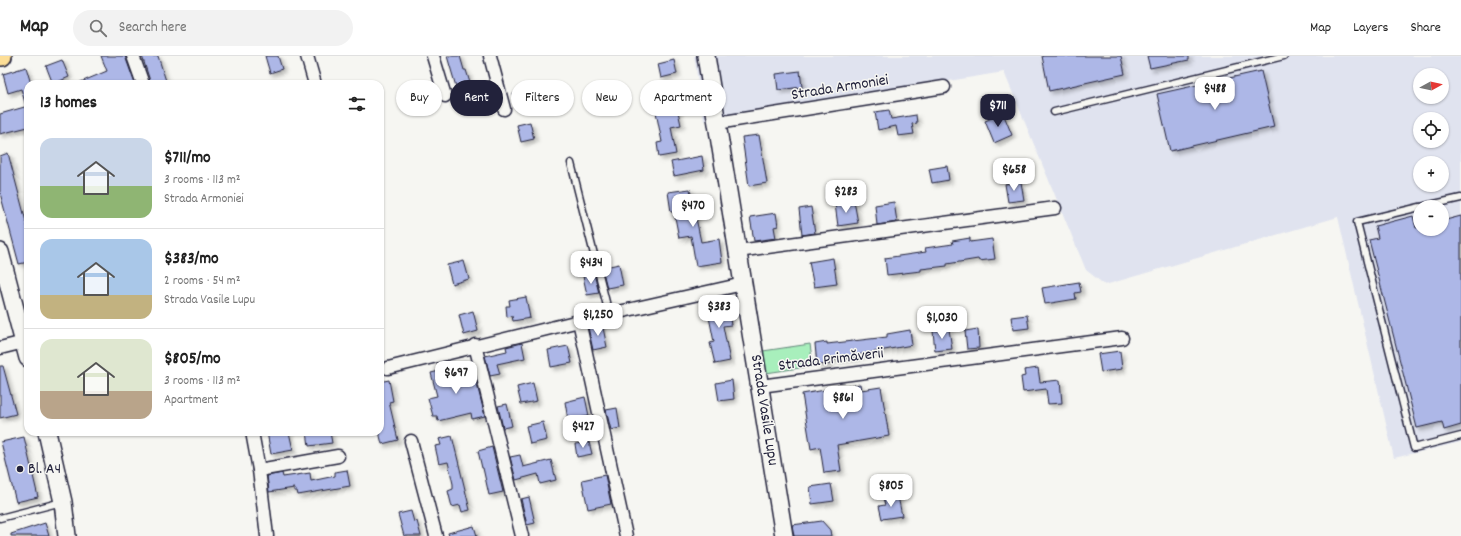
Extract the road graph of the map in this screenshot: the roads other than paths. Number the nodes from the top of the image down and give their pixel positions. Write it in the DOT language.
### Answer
graph roads {
  1 [pos="133,56"];
  2 [pos="307,56"];
  3 [pos="434,56"];
  4 [pos="490,56"];
  5 [pos="706,56"];
  6 [pos="1284,56"];
  7 [pos="142,80"];
  8 [pos="314,80"];
  9 [pos="944,88"];
  10 [pos="445,96"];
  11 [pos="504,109"];
  12 [pos="1054,112"];
  13 [pos="717,123"];
  14 [pos="571,163"];
  15 [pos="1461,198"];
  16 [pos="1449,201"];
  17 [pos="1055,208"];
  18 [pos="1413,209"];
  19 [pos="738,251"];
  20 [pos="0,252"];
  21 [pos="743,284"];
  22 [pos="609,314"];
  23 [pos="579,321"];
  24 [pos="1122,338"];
  25 [pos="24,342"];
  26 [pos="474,346"];
  27 [pos="0,348"];
  28 [pos="24,350"];
  29 [pos="388,368"];
  30 [pos="760,386"];
  31 [pos="48,436"];
  32 [pos="253,436"];
  33 [pos="1461,436"];
  34 [pos="411,441"];
  35 [pos="338,456"];
  36 [pos="259,470"];
  37 [pos="64,502"];
  38 [pos="0,518"];
  39 [pos="67,536"];
  40 [pos="266,536"];
  41 [pos="436,536"];
  42 [pos="522,536"];
  43 [pos="626,536"];
  44 [pos="784,536"];
  1 -- 7 [label="street"];
  2 -- 8 [label="street"];
  3 -- 10 [label="street"];
  4 -- 11 [label="street"];
  5 -- 13 [label="main road, Strada Vasile Lupu"];
  6 -- 12 [label="lane"];
  9 -- 13 [label="street, Strada Armoniei"];
  13 -- 19 [label="main road, Strada Vasile Lupu"];
  14 -- 22 [label="lane"];
  15 -- 16 [label="lane"];
  17 -- 19 [label="street"];
  18 -- 33 [label="lane"];
  19 -- 21 [label="main road, Strada Vasile Lupu"];
  20 -- 25 [label="main road"];
  21 -- 22 [label="street"];
  21 -- 30 [label="main road, Strada Vasile Lupu"];
  22 -- 23 [label="street"];
  23 -- 26 [label="street"];
  23 -- 43 [label="street"];
  24 -- 30 [label="street, Strada Primăverii"];
  26 -- 29 [label="street"];
  26 -- 42 [label="street"];
  27 -- 28 [label="street"];
  30 -- 44 [label="main road, Strada Vasile Lupu"];
  31 -- 37 [label="main road"];
  32 -- 36 [label="street"];
  34 -- 41 [label="street"];
  35 -- 36 [label="street"];
  36 -- 40 [label="street"];
  37 -- 38 [label="lane"];
  37 -- 39 [label="main road"];
}
